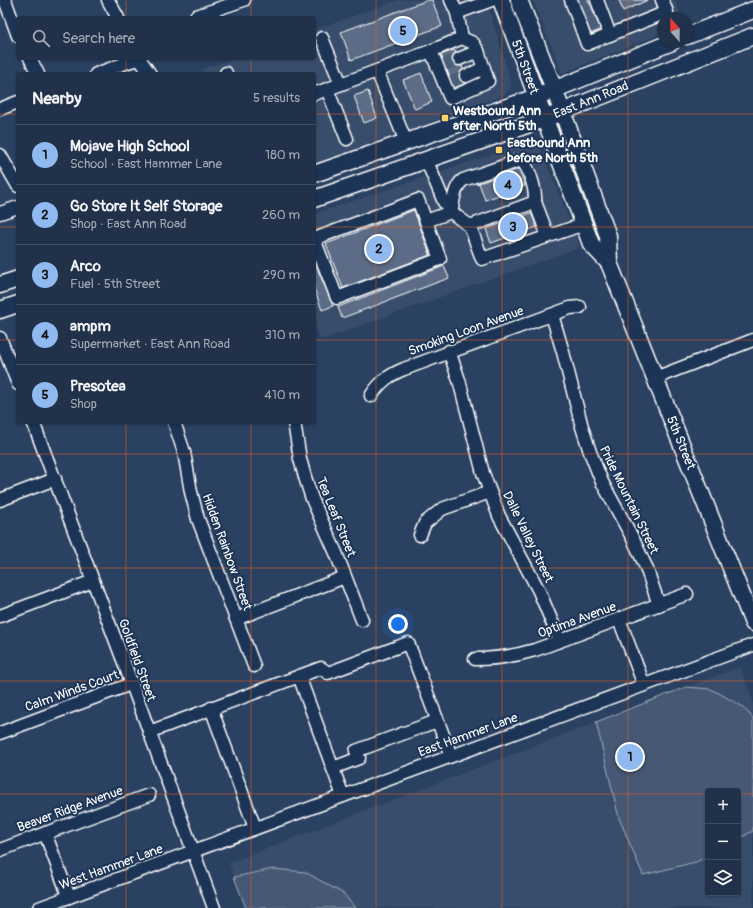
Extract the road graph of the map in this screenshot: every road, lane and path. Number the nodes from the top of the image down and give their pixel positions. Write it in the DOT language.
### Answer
graph roads {
  1 [pos="5,0"];
  2 [pos="108,0"];
  3 [pos="244,0"];
  4 [pos="451,0"];
  5 [pos="492,0"];
  6 [pos="501,0"];
  7 [pos="519,0"];
  8 [pos="662,0"];
  9 [pos="230,2"];
  10 [pos="583,7"];
  11 [pos="753,10"];
  12 [pos="457,13"];
  13 [pos="117,16"];
  14 [pos="196,16"];
  15 [pos="592,24"];
  16 [pos="16,30"];
  17 [pos="693,34"];
  18 [pos="610,35"];
  19 [pos="753,36"];
  20 [pos="322,38"];
  21 [pos="462,38"];
  22 [pos="657,48"];
  23 [pos="431,50"];
  24 [pos="478,51"];
  25 [pos="459,59"];
  26 [pos="31,60"];
  27 [pos="136,60"];
  28 [pos="141,60"];
  29 [pos="484,68"];
  30 [pos="376,71"];
  31 [pos="37,72"];
  32 [pos="101,72"];
  33 [pos="149,72"];
  34 [pos="466,76"];
  35 [pos="341,84"];
  36 [pos="327,89"];
  37 [pos="554,89"];
  38 [pos="316,93"];
  39 [pos="536,97"];
  40 [pos="16,103"];
  41 [pos="0,109"];
  42 [pos="563,111"];
  43 [pos="544,118"];
  44 [pos="347,139"];
  45 [pos="406,142"];
  46 [pos="0,155"];
  47 [pos="426,159"];
  48 [pos="316,173"];
  49 [pos="16,183"];
  50 [pos="316,198"];
  51 [pos="535,202"];
  52 [pos="16,208"];
  53 [pos="451,212"];
  54 [pos="0,213"];
  55 [pos="426,221"];
  56 [pos="584,224"];
  57 [pos="470,226"];
  58 [pos="548,236"];
  59 [pos="316,237"];
  60 [pos="316,243"];
  61 [pos="609,263"];
  62 [pos="16,280"];
  63 [pos="0,285"];
  64 [pos="16,305"];
  65 [pos="580,307"];
  66 [pos="0,310"];
  67 [pos="552,315"];
  68 [pos="0,338"];
  69 [pos="753,340"];
  70 [pos="449,351"];
  71 [pos="655,378"];
  72 [pos="16,379"];
  73 [pos="371,396"];
  74 [pos="33,424"];
  75 [pos="175,424"];
  76 [pos="294,424"];
  77 [pos="55,479"];
  78 [pos="490,492"];
  79 [pos="0,500"];
  80 [pos="420,535"];
  81 [pos="345,577"];
  82 [pos="93,581"];
  83 [pos="687,594"];
  84 [pos="659,604"];
  85 [pos="0,616"];
  86 [pos="236,619"];
  87 [pos="619,619"];
  88 [pos="362,620"];
  89 [pos="753,623"];
  90 [pos="560,641"];
  91 [pos="753,645"];
  92 [pos="475,660"];
  93 [pos="254,666"];
  94 [pos="298,676"];
  95 [pos="131,684"];
  96 [pos="644,685"];
  97 [pos="211,708"];
  98 [pos="437,721"];
  99 [pos="148,732"];
  100 [pos="0,733"];
  101 [pos="450,756"];
  102 [pos="333,768"];
  103 [pos="149,795"];
  104 [pos="344,796"];
  105 [pos="255,828"];
  106 [pos="45,833"];
  107 [pos="0,850"];
  108 [pos="192,851"];
  109 [pos="69,897"];
  110 [pos="39,908"];
  111 [pos="214,908"];
  1 -- 16 [label="street"];
  2 -- 13 [label="street"];
  3 -- 9 [label="street"];
  4 -- 12 [label="street"];
  5 -- 12 [label="street"];
  6 -- 39 [label="main road, 5th Street"];
  7 -- 37 [label="main road, 5th Street"];
  8 -- 18 [label="street"];
  9 -- 14 [label="street"];
  10 -- 15 [label="street"];
  10 -- 15 [label="street"];
  11 -- 17 [label="main road"];
  12 -- 21 [label="street"];
  15 -- 18 [label="street"];
  15 -- 18 [label="street"];
  19 -- 42 [label="main road, East Ann Road"];
  20 -- 35 [label="street"];
  21 -- 23 [label="street"];
  21 -- 24 [label="street"];
  22 -- 37 [label="main road, East Ann Road"];
  23 -- 29 [label="street"];
  23 -- 30 [label="street"];
  24 -- 25 [label="street"];
  24 -- 29 [label="street"];
  26 -- 31 [label="street"];
  27 -- 32 [label="street"];
  28 -- 33 [label="street"];
  29 -- 34 [label="street"];
  30 -- 35 [label="street"];
  30 -- 45 [label="street"];
  35 -- 36 [label="street"];
  36 -- 38 [label="street"];
  36 -- 44 [label="street"];
  37 -- 39 [label="main road, East Ann Road"];
  37 -- 42 [label="main road, 5th Street"];
  39 -- 43 [label="main road, 5th Street"];
  39 -- 45 [label="main road, East Ann Road"];
  40 -- 41 [label="street"];
  42 -- 43 [label="main road, East Ann Road"];
  42 -- 61 [label="main road, 5th Street"];
  43 -- 47 [label="main road, East Ann Road"];
  43 -- 56 [label="main road, 5th Street"];
  45 -- 48 [label="main road, East Ann Road"];
  46 -- 49 [label="street"];
  47 -- 50 [label="main road, East Ann Road"];
  47 -- 53 [label="street"];
  51 -- 53 [label="street"];
  51 -- 57 [label="street"];
  51 -- 58 [label="street"];
  52 -- 54 [label="street"];
  53 -- 55 [label="street"];
  53 -- 57 [label="street"];
  55 -- 59 [label="street"];
  55 -- 60 [label="street"];
  56 -- 58 [label="street"];
  56 -- 61 [label="main road, 5th Street"];
  57 -- 58 [label="street"];
  61 -- 71 [label="main road, 5th Street"];
  62 -- 63 [label="main road"];
  64 -- 66 [label="main road"];
  65 -- 67 [label="street, Smoking Loon Avenue"];
  67 -- 70 [label="street, Smoking Loon Avenue"];
  67 -- 84 [label="street, Pride Mountain Street"];
  68 -- 72 [label="street"];
  69 -- 71 [label="street"];
  70 -- 73 [label="street, Smoking Loon Avenue"];
  70 -- 78 [label="street, Dalle Valley Street"];
  71 -- 89 [label="main road, 5th Street"];
  74 -- 77 [label="street, Goldfield Street"];
  75 -- 86 [label="street, Hidden Rainbow Street"];
  76 -- 81 [label="street, Tea Leaf Street"];
  77 -- 79 [label="street"];
  77 -- 82 [label="street, Goldfield Street"];
  78 -- 80 [label="street"];
  78 -- 90 [label="street, Dalle Valley Street"];
  81 -- 86 [label="street"];
  81 -- 88 [label="street, Tea Leaf Street"];
  82 -- 85 [label="street"];
  82 -- 95 [label="street, Goldfield Street"];
  83 -- 84 [label="street, Optima Avenue"];
  84 -- 87 [label="street, Optima Avenue"];
  86 -- 93 [label="street, Hidden Rainbow Street"];
  87 -- 90 [label="street, Optima Avenue"];
  87 -- 96 [label="street"];
  90 -- 92 [label="street, Optima Avenue"];
  91 -- 96 [label="street, East Hammer Lane"];
  94 -- 97 [label="street"];
  94 -- 98 [label="street"];
  94 -- 102 [label="street"];
  95 -- 99 [label="street, Goldfield Street"];
  95 -- 100 [label="street, Calm Winds Court"];
  96 -- 101 [label="street, East Hammer Lane"];
  97 -- 99 [label="street"];
  97 -- 105 [label="street"];
  98 -- 101 [label="street"];
  98 -- 102 [label="street"];
  99 -- 108 [label="street, Goldfield Street"];
  101 -- 104 [label="street, East Hammer Lane"];
  102 -- 104 [label="street"];
  103 -- 106 [label="street, Beaver Ridge Avenue"];
  104 -- 105 [label="street, East Hammer Lane"];
  105 -- 108 [label="street, East Hammer Lane"];
  106 -- 107 [label="street, Beaver Ridge Avenue"];
  106 -- 109 [label="street"];
  108 -- 109 [label="street, West Hammer Lane"];
  108 -- 111 [label="street, Goldfield Street"];
  109 -- 110 [label="street, West Hammer Lane"];
}
